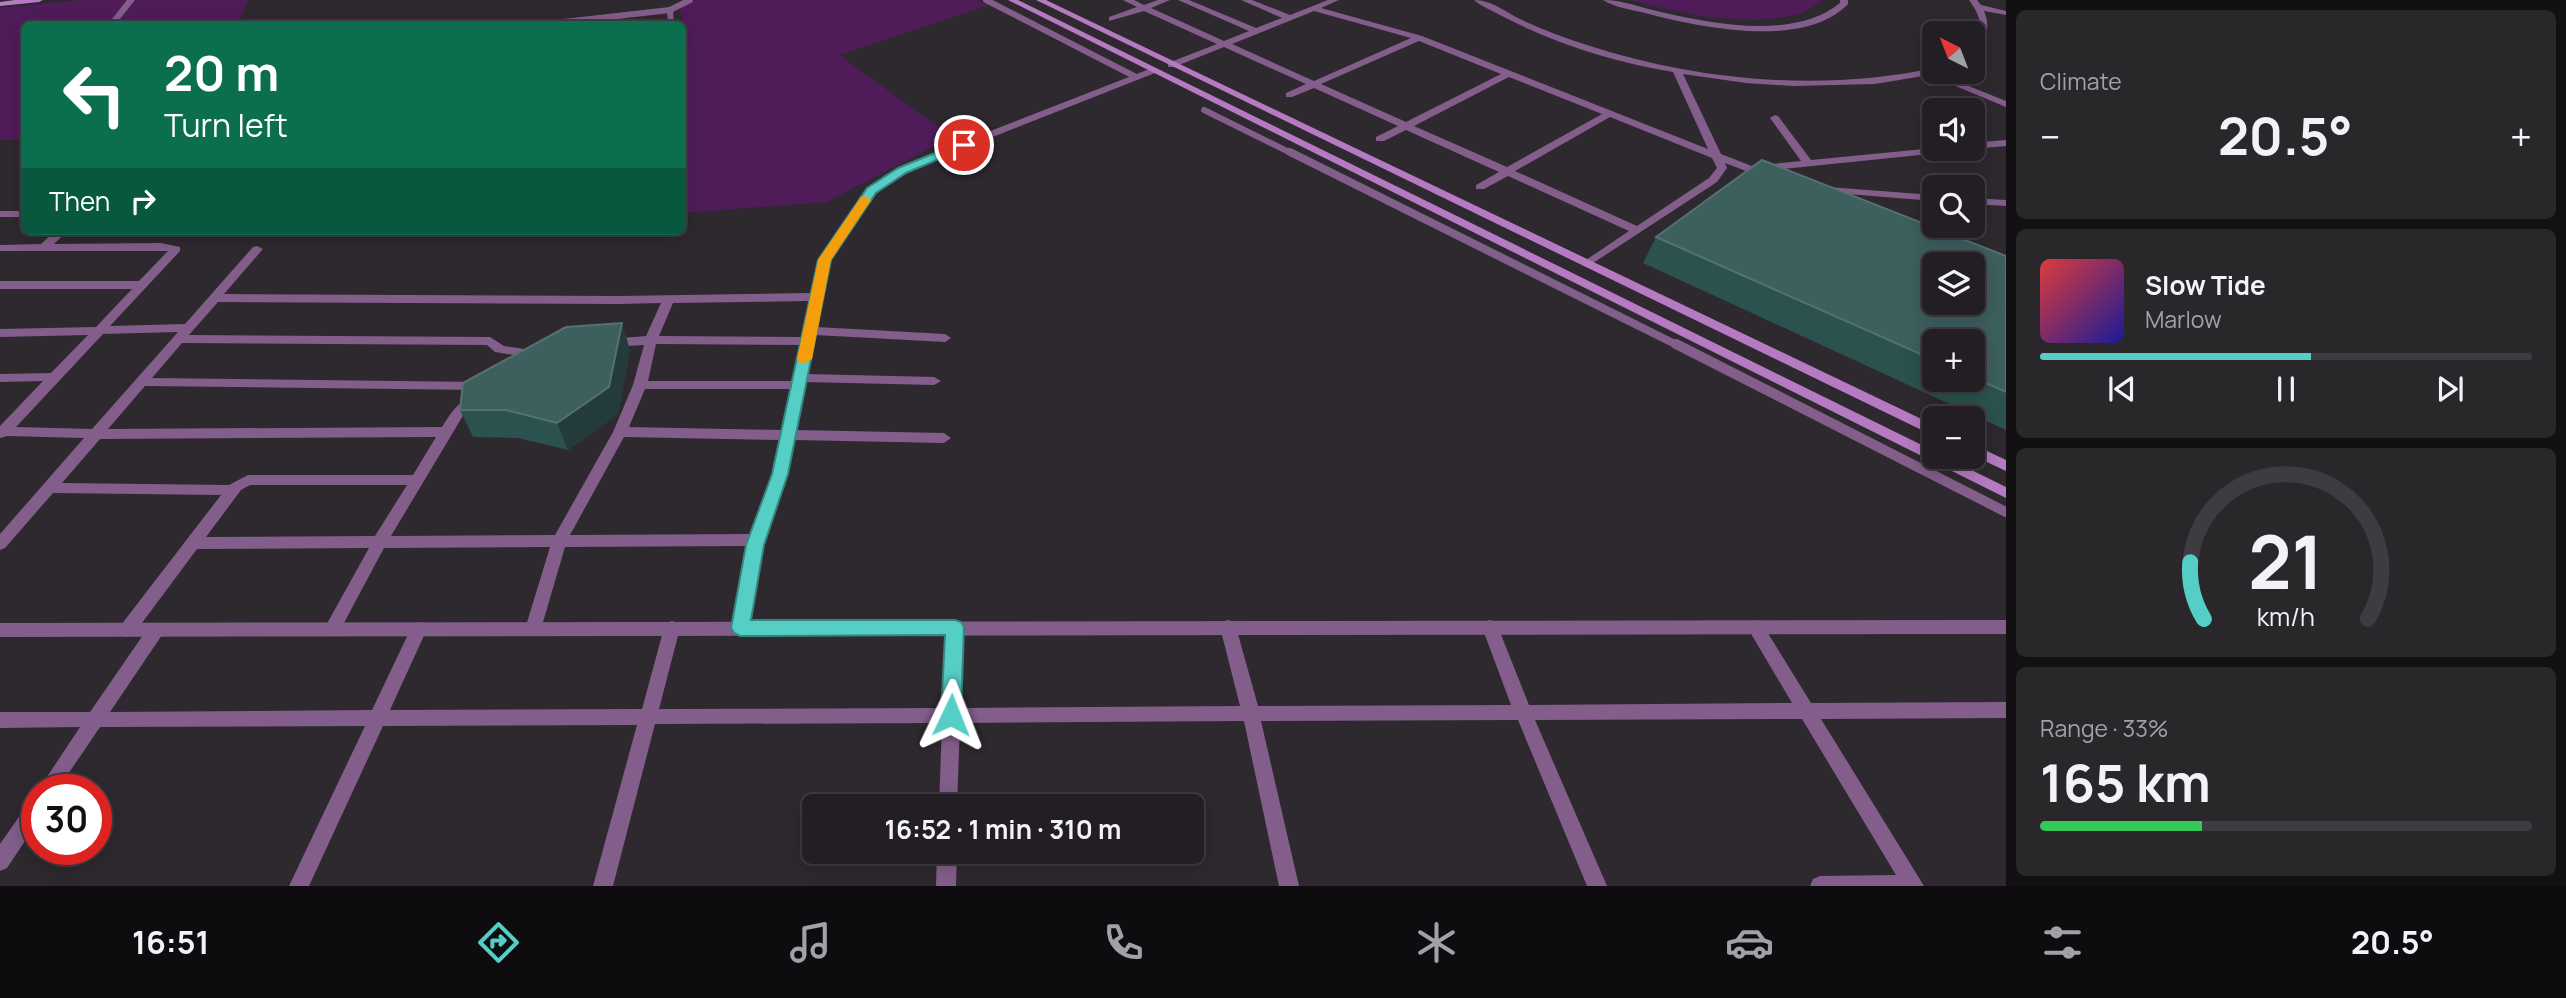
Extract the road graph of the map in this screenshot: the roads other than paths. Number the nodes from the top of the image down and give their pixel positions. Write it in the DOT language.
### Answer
graph roads {
  1 [pos="39,0"];
  2 [pos="131,0"];
  3 [pos="691,0"];
  4 [pos="986,0"];
  5 [pos="1012,0"];
  6 [pos="1040,0"];
  7 [pos="1127,0"];
  8 [pos="1166,0"];
  9 [pos="1182,0"];
  10 [pos="1245,0"];
  11 [pos="1335,0"];
  12 [pos="1478,0"];
  13 [pos="1607,0"];
  14 [pos="1847,1"];
  15 [pos="1976,3"];
  16 [pos="0,4"];
  17 [pos="1144,8"];
  18 [pos="1314,9"];
  19 [pos="670,10"];
  20 [pos="2006,13"];
  21 [pos="1290,18"];
  22 [pos="1112,19"];
  23 [pos="114,21"];
  24 [pos="573,21"];
  25 [pos="671,21"];
  26 [pos="1984,21"];
  27 [pos="1256,32"];
  28 [pos="1419,38"];
  29 [pos="1222,45"];
  30 [pos="1171,65"];
  31 [pos="1676,69"];
  32 [pos="1152,71"];
  33 [pos="1922,73"];
  34 [pos="1508,74"];
  35 [pos="1136,78"];
  36 [pos="1961,84"];
  37 [pos="1312,85"];
  38 [pos="1289,95"];
  39 [pos="2006,104"];
  40 [pos="1203,110"];
  41 [pos="1609,114"];
  42 [pos="1775,118"];
  43 [pos="1262,124"];
  44 [pos="1297,124"];
  45 [pos="1406,126"];
  46 [pos="1248,131"];
  47 [pos="1280,133"];
  48 [pos="1380,139"];
  49 [pos="2006,143"];
  50 [pos="1985,145"];
  51 [pos="1922,152"];
  52 [pos="1718,158"];
  53 [pos="1809,164"];
  54 [pos="1751,170"];
  55 [pos="1507,172"];
  56 [pos="1773,178"];
  57 [pos="1480,187"];
  58 [pos="1818,190"];
  59 [pos="1922,197"];
  60 [pos="1985,202"];
  61 [pos="2006,203"];
  62 [pos="21,214"];
  63 [pos="0,215"];
  64 [pos="1637,230"];
  65 [pos="57,235"];
  66 [pos="46,247"];
  67 [pos="0,248"];
  68 [pos="257,249"];
  69 [pos="1587,264"];
  70 [pos="0,285"];
  71 [pos="142,285"];
  72 [pos="817,297"];
  73 [pos="214,298"];
  74 [pos="669,299"];
  75 [pos="99,329"];
  76 [pos="0,333"];
  77 [pos="183,333"];
  78 [pos="809,336"];
  79 [pos="945,338"];
  80 [pos="651,340"];
  81 [pos="596,344"];
  82 [pos="527,368"];
  83 [pos="55,377"];
  84 [pos="0,378"];
  85 [pos="934,381"];
  86 [pos="141,382"];
  87 [pos="800,382"];
  88 [pos="640,385"];
  89 [pos="1922,425"];
  90 [pos="447,432"];
  91 [pos="620,432"];
  92 [pos="1,433"];
  93 [pos="96,434"];
  94 [pos="788,436"];
  95 [pos="944,438"];
  96 [pos="1922,445"];
  97 [pos="1985,456"];
  98 [pos="2006,466"];
  99 [pos="1968,469"];
  100 [pos="417,480"];
  101 [pos="49,488"];
  102 [pos="233,490"];
  103 [pos="2006,492"];
  104 [pos="2006,512"];
  105 [pos="757,540"];
  106 [pos="379,542"];
  107 [pos="559,542"];
  108 [pos="194,543"];
  109 [pos="0,544"];
  110 [pos="955,627"];
  111 [pos="1228,627"];
  112 [pos="1490,627"];
  113 [pos="1755,627"];
  114 [pos="2006,627"];
  115 [pos="672,628"];
  116 [pos="740,628"];
  117 [pos="332,629"];
  118 [pos="419,629"];
  119 [pos="533,629"];
  120 [pos="127,630"];
  121 [pos="156,630"];
  122 [pos="0,631"];
  123 [pos="2006,710"];
  124 [pos="1807,711"];
  125 [pos="1523,712"];
  126 [pos="1251,714"];
  127 [pos="951,715"];
  128 [pos="648,716"];
  129 [pos="378,718"];
  130 [pos="0,720"];
  131 [pos="95,720"];
  132 [pos="58,774"];
  133 [pos="948,794"];
  134 [pos="21,830"];
  135 [pos="0,861"];
  136 [pos="947,864"];
  137 [pos="1913,885"];
  138 [pos="299,886"];
  139 [pos="603,886"];
  140 [pos="946,886"];
  141 [pos="1289,886"];
  142 [pos="1597,886"];
  143 [pos="1820,886"];
  1 -- 16 [label="main road"];
  2 -- 23 [label="street"];
  3 -- 19 [label="lane"];
  4 -- 35 [label="lane"];
  5 -- 32 [label="main road"];
  6 -- 30 [label="main road"];
  7 -- 17 [label="street"];
  8 -- 17 [label="street"];
  9 -- 27 [label="street"];
  10 -- 21 [label="street"];
  11 -- 18 [label="street"];
  12 -- 31 [label="street"];
  13 -- 14 [label="street"];
  15 -- 20 [label="street"];
  15 -- 26 [label="street"];
  17 -- 22 [label="street"];
  17 -- 29 [label="street"];
  18 -- 21 [label="street"];
  18 -- 28 [label="street"];
  19 -- 24 [label="lane"];
  19 -- 25 [label="lane"];
  21 -- 27 [label="street"];
  27 -- 29 [label="street"];
  28 -- 34 [label="street"];
  28 -- 37 [label="street"];
  29 -- 30 [label="street"];
  29 -- 37 [label="street"];
  30 -- 44 [label="main road"];
  31 -- 33 [label="street"];
  31 -- 52 [label="street"];
  32 -- 35 [label="street"];
  32 -- 43 [label="main road"];
  34 -- 41 [label="street"];
  34 -- 45 [label="street"];
  35 -- 72 [label="street"];
  36 -- 39 [label="street"];
  37 -- 38 [label="street"];
  37 -- 45 [label="street"];
  40 -- 46 [label="lane"];
  41 -- 52 [label="street"];
  41 -- 55 [label="street"];
  42 -- 53 [label="street"];
  43 -- 46 [label="lane"];
  43 -- 47 [label="main road"];
  44 -- 47 [label="main road"];
  44 -- 69 [label="main road"];
  45 -- 48 [label="street"];
  45 -- 55 [label="street"];
  46 -- 104 [label="lane"];
  47 -- 96 [label="main road"];
  49 -- 50 [label="street"];
  51 -- 53 [label="street"];
  52 -- 54 [label="street"];
  52 -- 64 [label="street"];
  53 -- 54 [label="street"];
  54 -- 56 [label="street"];
  55 -- 57 [label="street"];
  55 -- 64 [label="street"];
  58 -- 59 [label="street"];
  60 -- 61 [label="street"];
  62 -- 63 [label="street"];
  64 -- 69 [label="street"];
  65 -- 66 [label="street"];
  66 -- 67 [label="street"];
  66 -- 71 [label="street"];
  68 -- 73 [label="street"];
  69 -- 89 [label="main road"];
  70 -- 71 [label="street"];
  71 -- 75 [label="street"];
  72 -- 74 [label="street"];
  72 -- 78 [label="street"];
  73 -- 74 [label="street"];
  73 -- 77 [label="street"];
  74 -- 80 [label="street"];
  75 -- 76 [label="street"];
  75 -- 77 [label="street"];
  75 -- 83 [label="street"];
  77 -- 82 [label="street"];
  77 -- 86 [label="street"];
  78 -- 79 [label="street"];
  78 -- 80 [label="street"];
  78 -- 87 [label="street"];
  80 -- 81 [label="street"];
  80 -- 88 [label="street"];
  83 -- 84 [label="street"];
  83 -- 92 [label="street"];
  85 -- 87 [label="street"];
  86 -- 90 [label="street"];
  86 -- 93 [label="street"];
  87 -- 88 [label="street"];
  87 -- 94 [label="street"];
  88 -- 91 [label="street"];
  90 -- 93 [label="street"];
  90 -- 100 [label="street"];
  91 -- 94 [label="street"];
  91 -- 107 [label="street"];
  92 -- 93 [label="street"];
  93 -- 101 [label="street"];
  94 -- 95 [label="street"];
  94 -- 105 [label="street"];
  97 -- 98 [label="main road"];
  99 -- 103 [label="main road"];
  100 -- 102 [label="street"];
  100 -- 106 [label="street"];
  101 -- 102 [label="street"];
  101 -- 109 [label="street"];
  102 -- 108 [label="street"];
  105 -- 107 [label="street"];
  105 -- 116 [label="street"];
  106 -- 107 [label="street"];
  106 -- 108 [label="street"];
  106 -- 117 [label="street"];
  107 -- 119 [label="street"];
  108 -- 120 [label="street"];
  110 -- 111 [label="street"];
  110 -- 116 [label="street"];
  110 -- 127 [label="street"];
  111 -- 112 [label="street"];
  111 -- 126 [label="street"];
  112 -- 113 [label="street"];
  112 -- 125 [label="street"];
  113 -- 114 [label="street"];
  113 -- 124 [label="street"];
  115 -- 116 [label="street"];
  115 -- 119 [label="street"];
  115 -- 128 [label="street"];
  117 -- 118 [label="street"];
  117 -- 121 [label="street"];
  118 -- 119 [label="street"];
  118 -- 129 [label="street"];
  120 -- 121 [label="street"];
  120 -- 122 [label="street"];
  121 -- 131 [label="street"];
  123 -- 124 [label="street"];
  124 -- 125 [label="street"];
  124 -- 137 [label="street"];
  125 -- 126 [label="street"];
  125 -- 142 [label="street"];
  126 -- 127 [label="street"];
  126 -- 141 [label="street"];
  127 -- 128 [label="street"];
  127 -- 133 [label="street"];
  128 -- 129 [label="street"];
  128 -- 139 [label="street"];
  129 -- 131 [label="street"];
  129 -- 138 [label="street"];
  130 -- 131 [label="street"];
  131 -- 132 [label="street"];
  134 -- 135 [label="street"];
  136 -- 140 [label="street"];
  137 -- 143 [label="street"];
}
